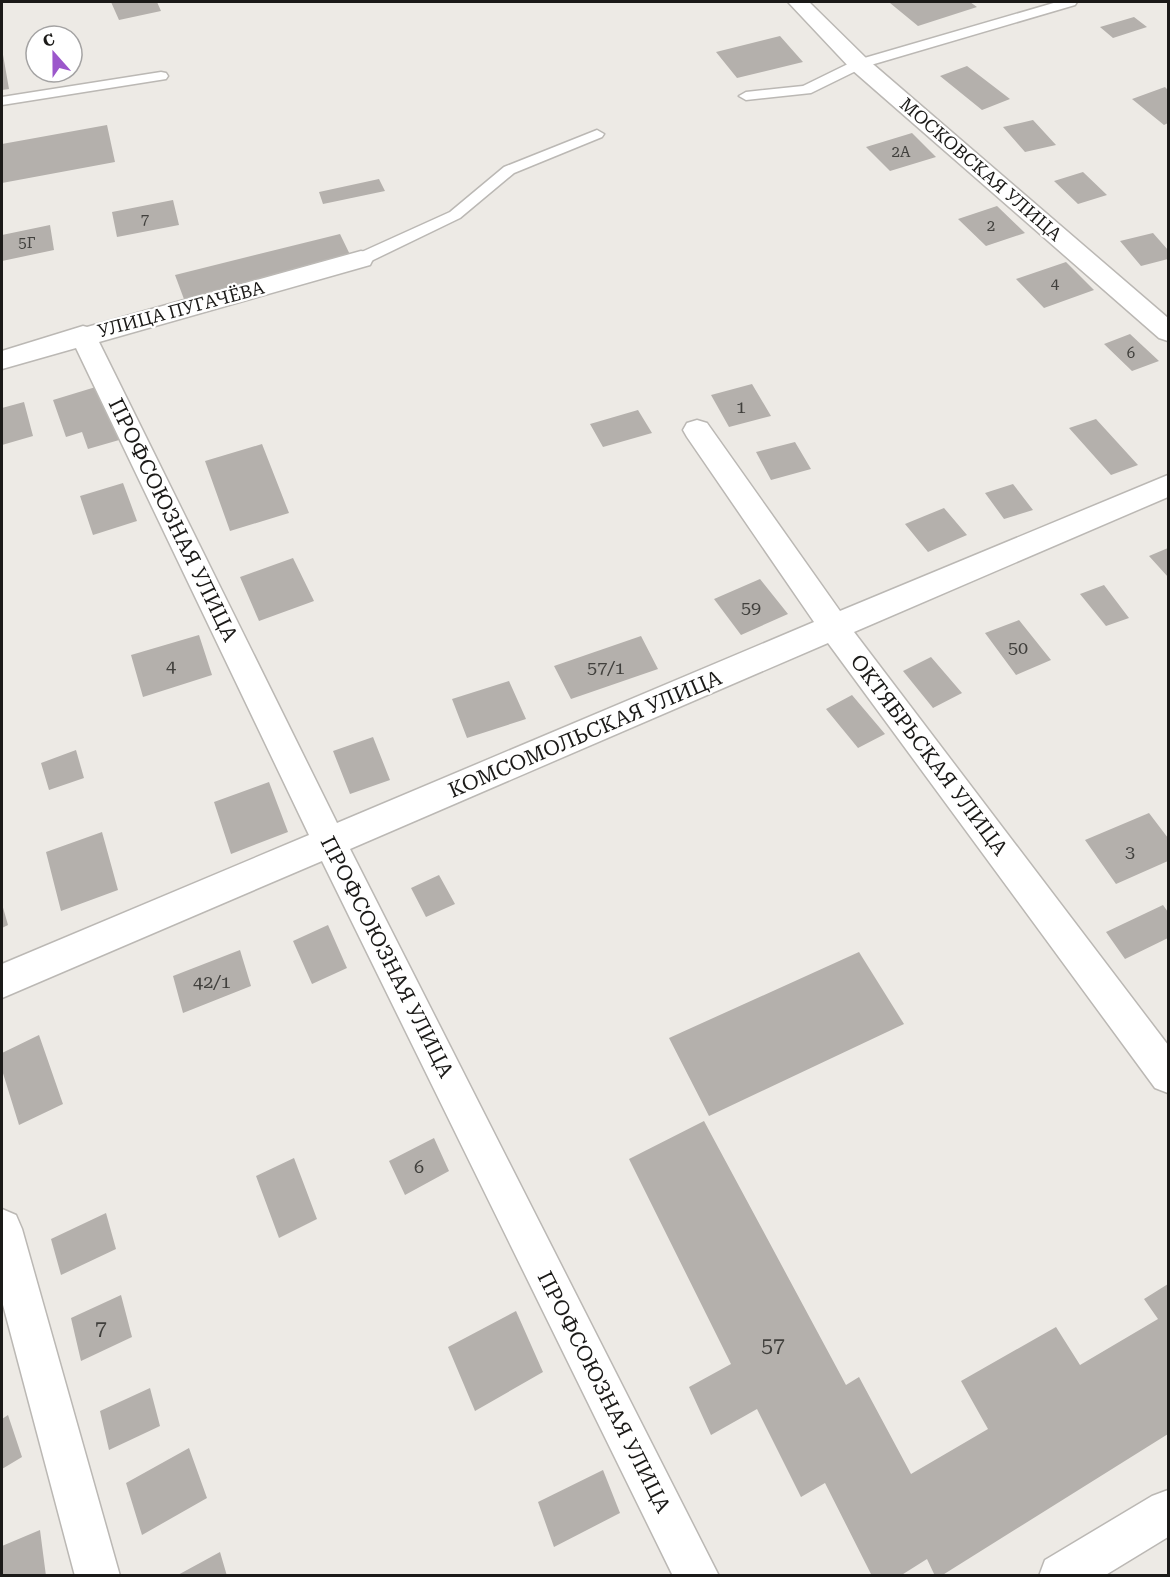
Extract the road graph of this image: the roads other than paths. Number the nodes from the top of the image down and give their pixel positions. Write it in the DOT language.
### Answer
graph roads {
  1 [pos="798,2"];
  2 [pos="1070,2"];
  3 [pos="859,64"];
  4 [pos="161,76"];
  5 [pos="746,96"];
  6 [pos="2,101"];
  7 [pos="597,134"];
  8 [pos="361,259"];
  9 [pos="1168,332"];
  10 [pos="84,335"];
  11 [pos="2,360"];
  12 [pos="697,430"];
  13 [pos="1168,485"];
  14 [pos="835,628"];
  15 [pos="329,842"];
  16 [pos="2,981"];
  17 [pos="1168,1075"];
  18 [pos="2,1229"];
  19 [pos="1168,1512"];
  20 [pos="98,1575"];
  21 [pos="696,1575"];
  22 [pos="1061,1575"];
  1 -- 3 [label="street, МОСКОВСКАЯ УЛИЦА"];
  2 -- 3 [label="lane"];
  3 -- 5 [label="lane"];
  3 -- 9 [label="street, МОСКОВСКАЯ УЛИЦА"];
  4 -- 6 [label="lane"];
  7 -- 8 [label="lane"];
  8 -- 10 [label="street, УЛИЦА ПУГАЧЁВА"];
  10 -- 11 [label="street, УЛИЦА ПУГАЧЁВА"];
  10 -- 15 [label="street, ПРОФСОЮЗНАЯ УЛИЦА"];
  12 -- 14 [label="street, ОКТЯБРЬСКАЯ УЛИЦА"];
  13 -- 14 [label="street, КОМСОМОЛЬСКАЯ УЛИЦА"];
  14 -- 15 [label="street, КОМСОМОЛЬСКАЯ УЛИЦА"];
  14 -- 17 [label="street, ОКТЯБРЬСКАЯ УЛИЦА"];
  15 -- 16 [label="street, КОМСОМОЛЬСКАЯ УЛИЦА"];
  15 -- 21 [label="street, ПРОФСОЮЗНАЯ УЛИЦА"];
  18 -- 20 [label="street"];
  19 -- 22 [label="street"];
}
